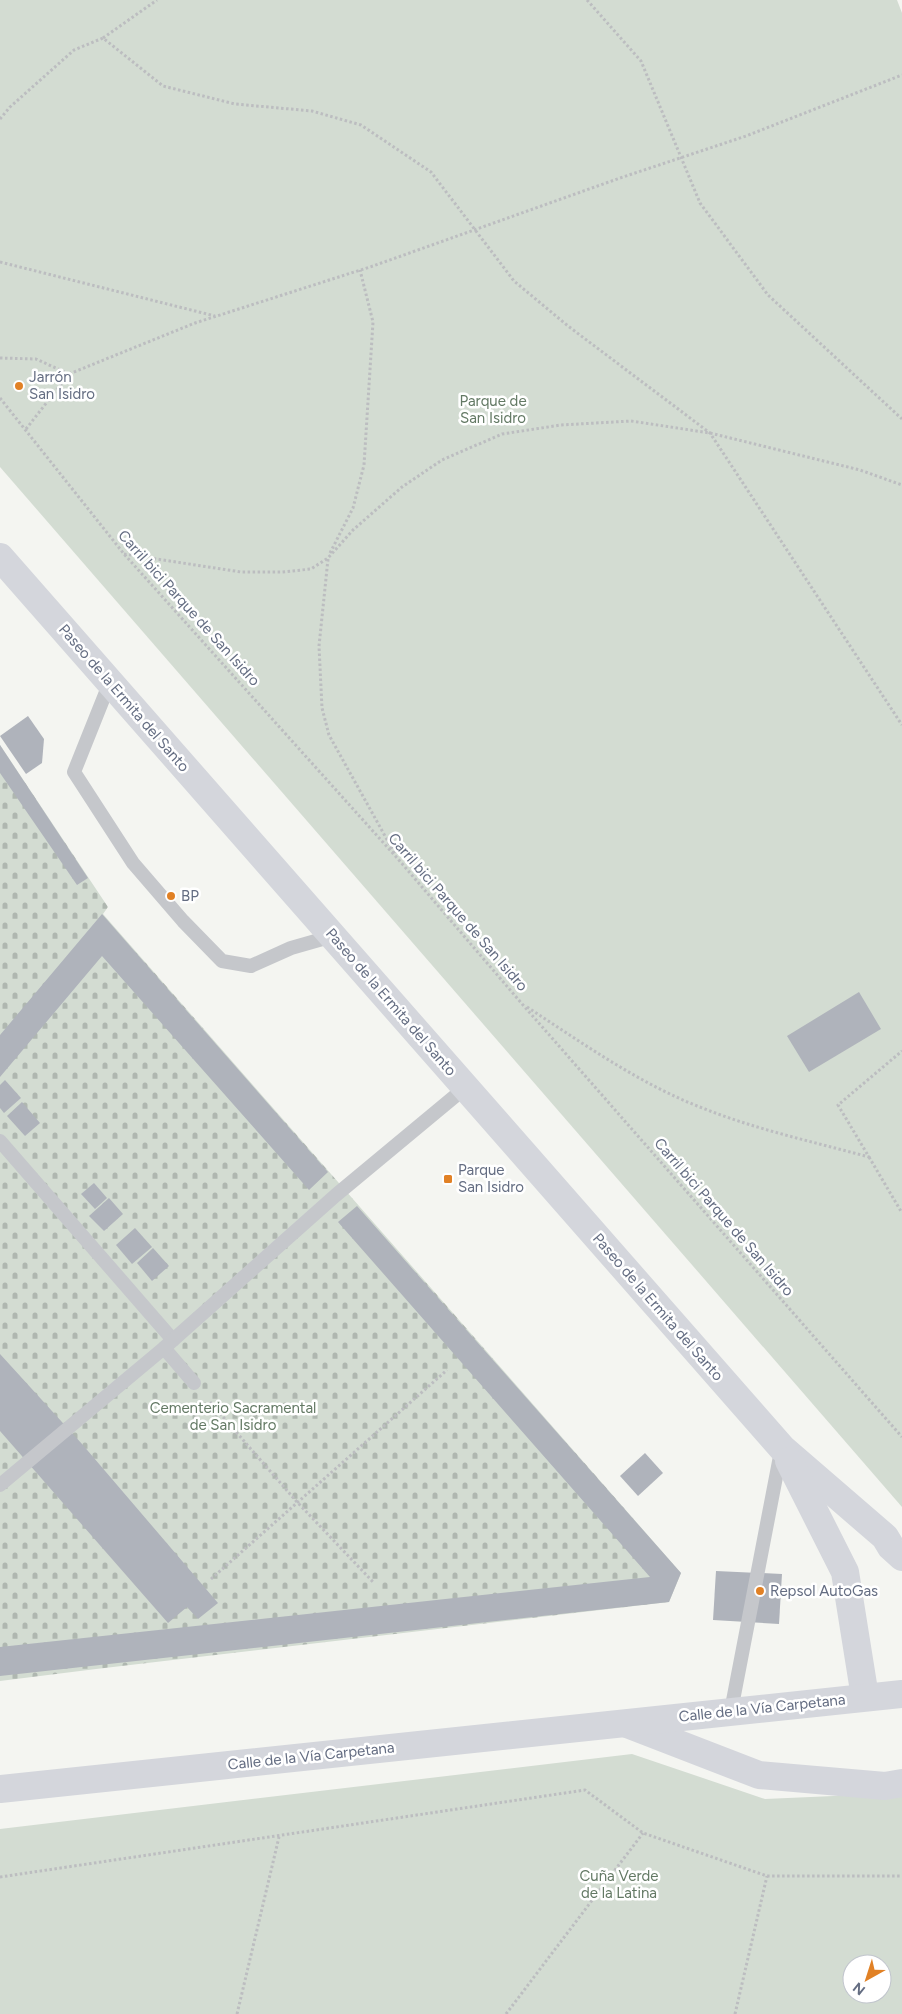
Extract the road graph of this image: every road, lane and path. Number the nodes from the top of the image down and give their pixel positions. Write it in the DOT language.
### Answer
graph roads {
  1 [pos="157,0"];
  2 [pos="587,0"];
  3 [pos="103,38"];
  4 [pos="902,75"];
  5 [pos="0,119"];
  6 [pos="680,158"];
  7 [pos="476,230"];
  8 [pos="0,262"];
  9 [pos="360,270"];
  10 [pos="216,316"];
  11 [pos="0,358"];
  12 [pos="68,374"];
  13 [pos="0,398"];
  14 [pos="902,418"];
  15 [pos="26,429"];
  16 [pos="710,433"];
  17 [pos="902,485"];
  18 [pos="124,554"];
  19 [pos="0,557"];
  20 [pos="328,558"];
  21 [pos="110,682"];
  22 [pos="902,725"];
  23 [pos="398,859"];
  24 [pos="334,936"];
  25 [pos="523,1005"];
  26 [pos="902,1051"];
  27 [pos="466,1087"];
  28 [pos="0,1141"];
  29 [pos="869,1158"];
  30 [pos="902,1213"];
  31 [pos="168,1344"];
  32 [pos="447,1370"];
  33 [pos="194,1383"];
  34 [pos="902,1437"];
  35 [pos="782,1448"];
  36 [pos="0,1485"];
  37 [pos="297,1502"];
  38 [pos="902,1557"];
  39 [pos="211,1579"];
  40 [pos="374,1583"];
  41 [pos="902,1694"];
  42 [pos="865,1697"];
  43 [pos="731,1711"];
  44 [pos="623,1723"];
  45 [pos="902,1782"];
  46 [pos="0,1789"];
  47 [pos="643,1833"];
  48 [pos="279,1837"];
  49 [pos="767,1876"];
  50 [pos="902,1876"];
  51 [pos="0,1877"];
  52 [pos="237,2014"];
  53 [pos="506,2014"];
  54 [pos="735,2014"];
  1 -- 3 [label="path"];
  2 -- 6 [label="path"];
  3 -- 5 [label="path"];
  3 -- 7 [label="path"];
  4 -- 6 [label="path"];
  6 -- 7 [label="path"];
  6 -- 14 [label="path"];
  7 -- 9 [label="path"];
  7 -- 16 [label="path"];
  8 -- 10 [label="path"];
  9 -- 10 [label="path"];
  9 -- 20 [label="path"];
  10 -- 12 [label="path"];
  11 -- 12 [label="path"];
  12 -- 15 [label="path"];
  13 -- 15 [label="path, Carril bici Parque de San Isidro"];
  15 -- 18 [label="path, Carril bici Parque de San Isidro"];
  16 -- 17 [label="path"];
  16 -- 20 [label="path"];
  16 -- 22 [label="path"];
  18 -- 20 [label="path"];
  18 -- 23 [label="path, Carril bici Parque de San Isidro"];
  19 -- 21 [label="street, Paseo de la Ermita del Santo"];
  20 -- 23 [label="path"];
  21 -- 24 [label="street, Paseo de la Ermita del Santo"];
  21 -- 24 [label="lane"];
  23 -- 25 [label="path, Carril bici Parque de San Isidro"];
  24 -- 27 [label="street, Paseo de la Ermita del Santo"];
  25 -- 29 [label="path"];
  25 -- 34 [label="path, Carril bici Parque de San Isidro"];
  26 -- 29 [label="path"];
  27 -- 31 [label="lane"];
  27 -- 35 [label="street, Paseo de la Ermita del Santo"];
  28 -- 31 [label="lane"];
  29 -- 30 [label="path"];
  31 -- 33 [label="lane"];
  31 -- 36 [label="lane"];
  32 -- 37 [label="path"];
  33 -- 37 [label="path"];
  35 -- 38 [label="street, Paseo de la Ermita del Santo"];
  35 -- 42 [label="street, Paseo de la Ermita del Santo"];
  35 -- 43 [label="lane"];
  37 -- 39 [label="path"];
  37 -- 40 [label="path"];
  41 -- 42 [label="street, Calle de la Vía Carpetana"];
  42 -- 43 [label="street, Calle de la Vía Carpetana"];
  43 -- 44 [label="street, Calle de la Vía Carpetana"];
  44 -- 45 [label="street, Calle de la Vía Carpetana"];
  44 -- 46 [label="street, Calle de la Vía Carpetana"];
  47 -- 48 [label="path"];
  47 -- 49 [label="path"];
  47 -- 53 [label="path"];
  48 -- 51 [label="path"];
  48 -- 52 [label="path"];
  49 -- 50 [label="path"];
  49 -- 54 [label="path"];
}
